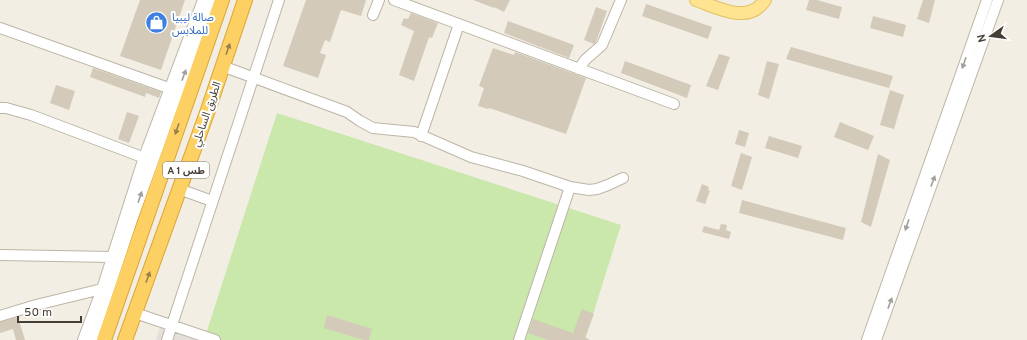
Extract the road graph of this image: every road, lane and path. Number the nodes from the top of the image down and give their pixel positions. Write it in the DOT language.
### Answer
graph roads {
  1 [pos="203,0"];
  2 [pos="245,0"];
  3 [pos="279,0"];
  4 [pos="378,0"];
  5 [pos="394,0"];
  6 [pos="621,0"];
  7 [pos="696,0"];
  8 [pos="765,0"];
  9 [pos="987,0"];
  10 [pos="998,0"];
  11 [pos="216,1"];
  12 [pos="373,15"];
  13 [pos="459,24"];
  14 [pos="0,28"];
  15 [pos="222,66"];
  16 [pos="579,69"];
  17 [pos="253,78"];
  18 [pos="178,92"];
  19 [pos="674,104"];
  20 [pos="0,108"];
  21 [pos="421,136"];
  22 [pos="154,161"];
  23 [pos="622,178"];
  24 [pos="570,187"];
  25 [pos="179,189"];
  26 [pos="212,201"];
  27 [pos="0,255"];
  28 [pos="112,257"];
  29 [pos="108,288"];
  30 [pos="136,313"];
  31 [pos="0,316"];
  32 [pos="172,326"];
  33 [pos="197,337"];
  34 [pos="83,340"];
  35 [pos="92,340"];
  36 [pos="104,340"];
  37 [pos="125,340"];
  38 [pos="167,340"];
  39 [pos="216,340"];
  40 [pos="519,340"];
  41 [pos="866,340"];
  42 [pos="876,340"];
  1 -- 18 [label="street, one-way"];
  15 -- 2 [label="highway, الطريق الساحلي / A 1 طس, one-way"];
  3 -- 17 [label="street"];
  4 -- 12 [label="street"];
  5 -- 13 [label="street"];
  6 -- 16 [label="street"];
  7 -- 8 [label="main road"];
  9 -- 41 [label="street, one-way"];
  42 -- 10 [label="street, one-way"];
  11 -- 18 [label="highway, الطريق الساحلي / A 1 طس"];
  13 -- 16 [label="street"];
  13 -- 21 [label="street"];
  14 -- 18 [label="street"];
  15 -- 17 [label="street"];
  15 -- 25 [label="highway, الطريق الساحلي / A 1 طس"];
  16 -- 19 [label="street"];
  17 -- 21 [label="street"];
  17 -- 26 [label="street"];
  18 -- 22 [label="highway, الطريق الساحلي / A 1 طس"];
  18 -- 22 [label="street"];
  20 -- 22 [label="street"];
  21 -- 24 [label="street"];
  22 -- 28 [label="street, one-way"];
  22 -- 29 [label="highway, الطريق الساحلي / A 1 طس"];
  23 -- 24 [label="street"];
  24 -- 40 [label="street"];
  25 -- 26 [label="street"];
  30 -- 25 [label="highway, الطريق الساحلي / A 1 طس, one-way"];
  26 -- 32 [label="street"];
  27 -- 28 [label="street"];
  28 -- 29 [label="street"];
  29 -- 31 [label="street"];
  29 -- 34 [label="street"];
  29 -- 35 [label="street"];
  29 -- 36 [label="highway, الطريق الساحلي / A 1 طس"];
  30 -- 32 [label="street"];
  30 -- 37 [label="highway, الطريق الساحلي / A 1 طس"];
  32 -- 33 [label="street"];
  32 -- 38 [label="street"];
  33 -- 39 [label="street"];
}
